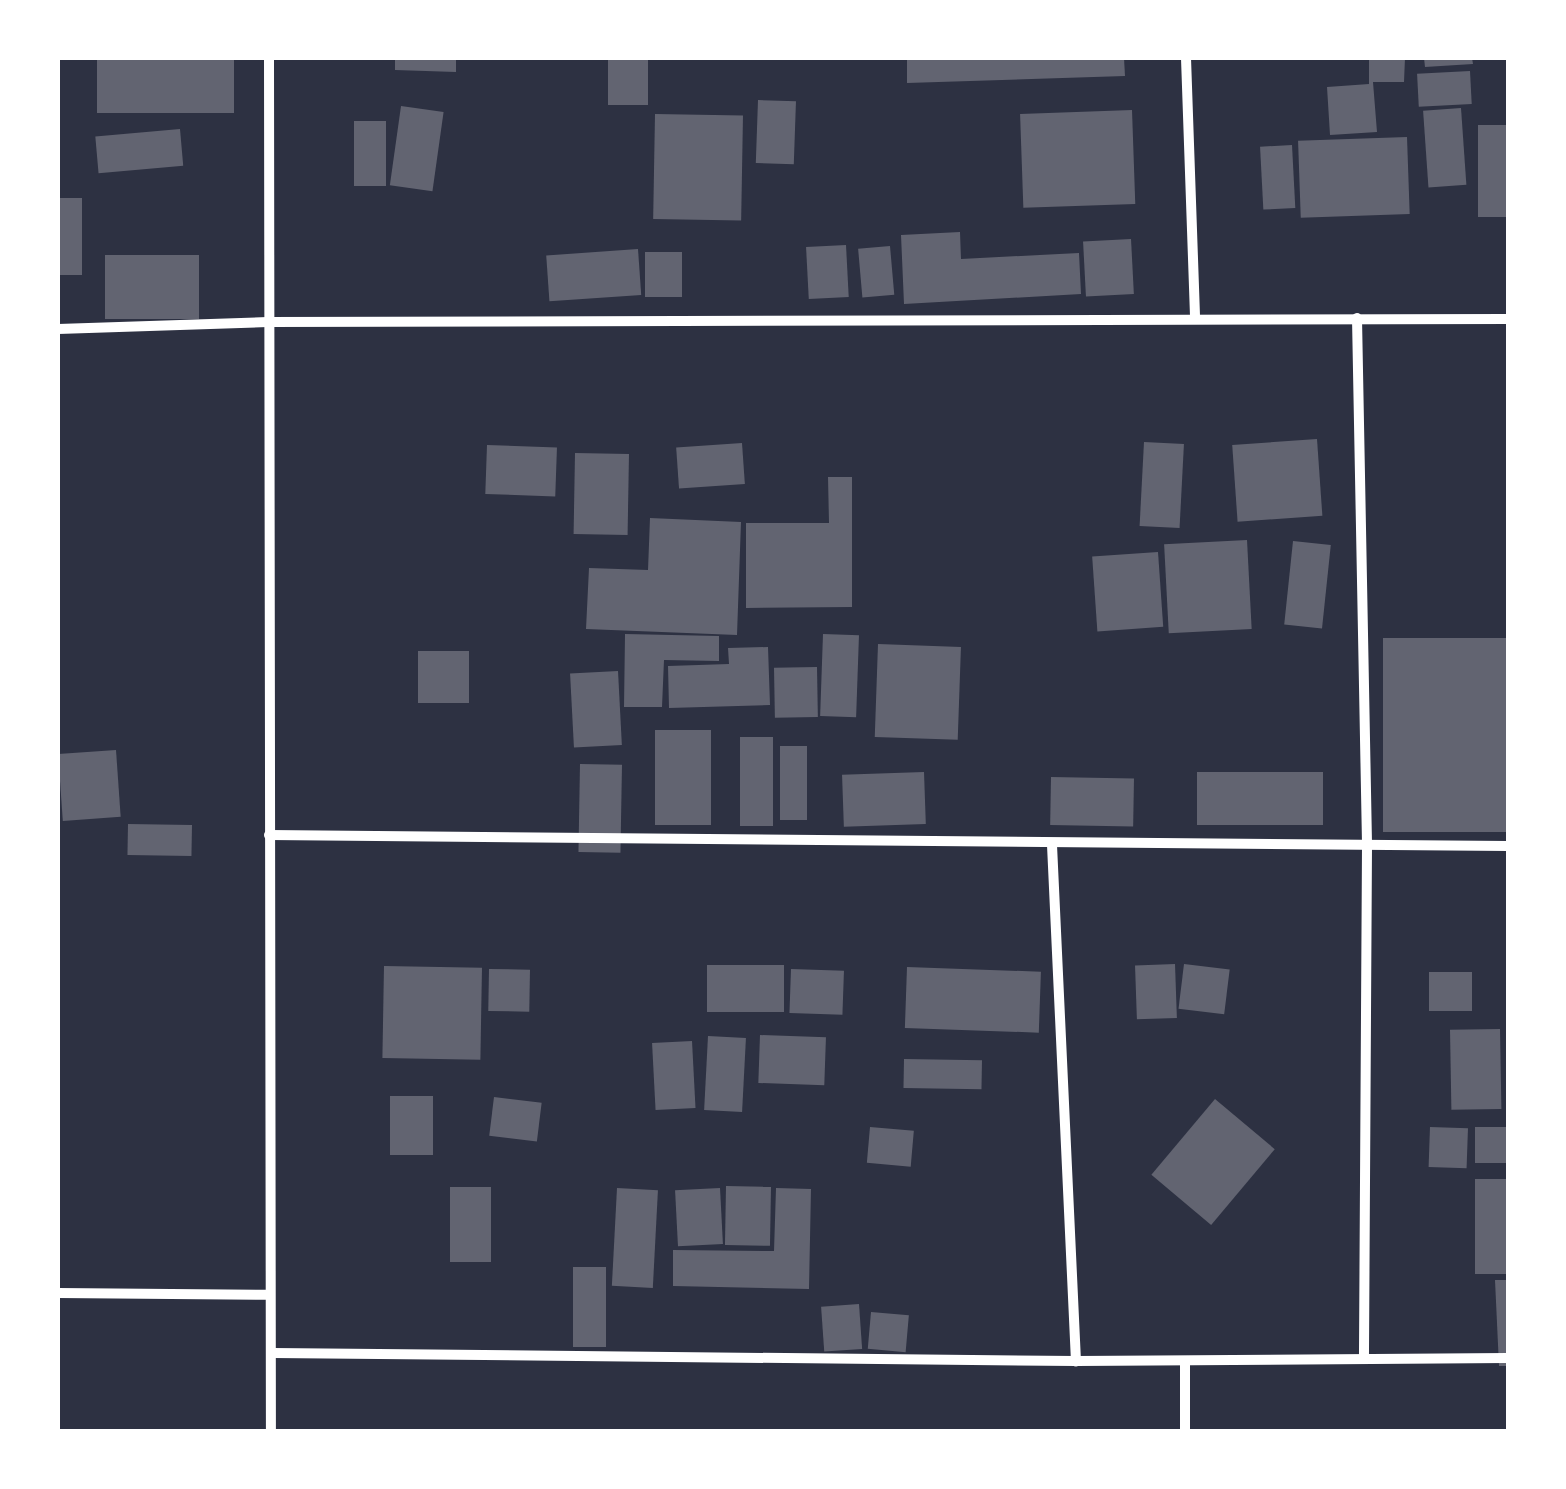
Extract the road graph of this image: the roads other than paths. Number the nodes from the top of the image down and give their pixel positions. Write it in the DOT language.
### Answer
graph roads {
  1 [pos="269,58"];
  2 [pos="1186,58"];
  3 [pos="1195,317"];
  4 [pos="1356,318"];
  5 [pos="1508,319"];
  6 [pos="268,322"];
  7 [pos="58,329"];
  8 [pos="268,835"];
  9 [pos="1052,846"];
  10 [pos="1367,846"];
  11 [pos="1508,846"];
  12 [pos="58,1293"];
  13 [pos="268,1295"];
  14 [pos="274,1354"];
  15 [pos="1364,1358"];
  16 [pos="1508,1358"];
  17 [pos="1076,1361"];
  18 [pos="1186,1361"];
  19 [pos="271,1432"];
  20 [pos="1185,1432"];
  1 -- 6 [label="street"];
  2 -- 3 [label="street"];
  3 -- 4 [label="street"];
  3 -- 6 [label="street"];
  4 -- 5 [label="street"];
  4 -- 10 [label="street"];
  6 -- 7 [label="street"];
  6 -- 8 [label="street"];
  8 -- 9 [label="street"];
  8 -- 13 [label="street"];
  9 -- 10 [label="street"];
  9 -- 17 [label="street"];
  10 -- 11 [label="street"];
  10 -- 15 [label="street"];
  12 -- 13 [label="street"];
  13 -- 14 [label="street"];
  14 -- 17 [label="street"];
  14 -- 19 [label="street"];
  15 -- 16 [label="street"];
  15 -- 18 [label="street"];
  17 -- 18 [label="street"];
  18 -- 20 [label="street"];
}
